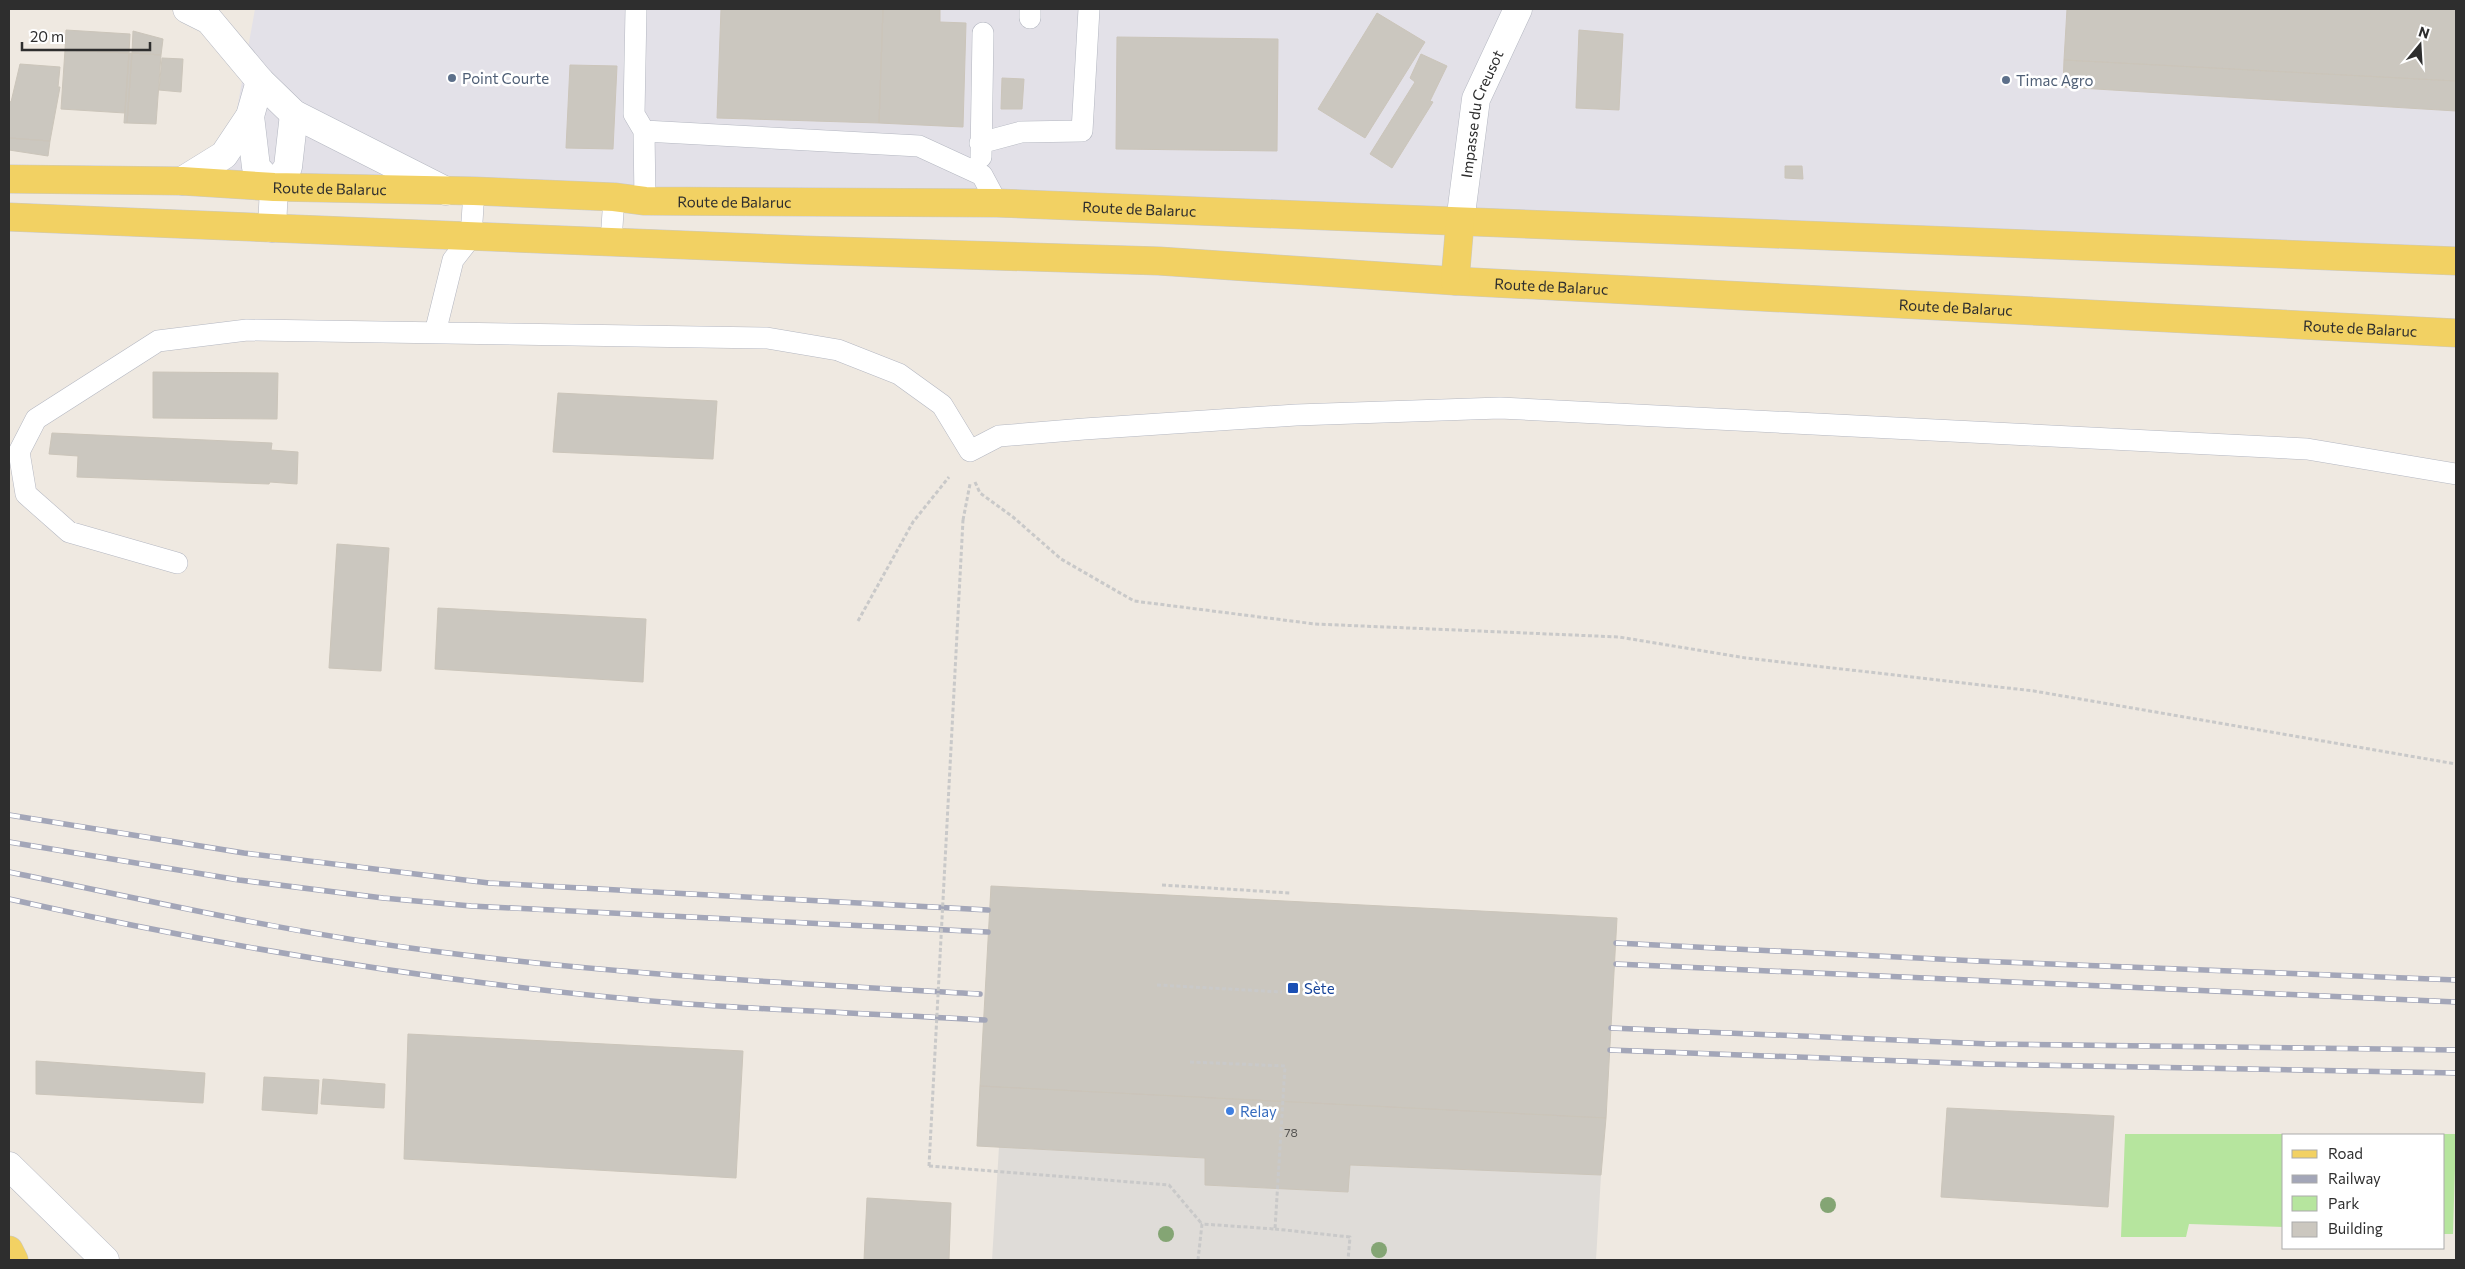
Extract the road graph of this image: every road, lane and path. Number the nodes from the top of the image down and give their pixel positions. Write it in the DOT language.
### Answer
graph roads {
  1 [pos="187,9"];
  2 [pos="636,9"];
  3 [pos="1088,9"];
  4 [pos="1518,9"];
  5 [pos="983,33"];
  6 [pos="260,81"];
  7 [pos="294,114"];
  8 [pos="250,116"];
  9 [pos="644,131"];
  10 [pos="980,143"];
  11 [pos="982,174"];
  12 [pos="9,179"];
  13 [pos="182,181"];
  14 [pos="274,187"];
  15 [pos="446,191"];
  16 [pos="474,191"];
  17 [pos="614,197"];
  18 [pos="645,201"];
  19 [pos="997,203"];
  20 [pos="9,217"];
  21 [pos="1460,222"];
  22 [pos="272,228"];
  23 [pos="471,237"];
  24 [pos="611,242"];
  25 [pos="2456,261"];
  26 [pos="1455,281"];
  27 [pos="435,333"];
  28 [pos="2456,333"];
  29 [pos="970,451"];
  30 [pos="2456,474"];
  31 [pos="176,563"];
  32 [pos="858,621"];
  33 [pos="2456,764"];
  34 [pos="1162,885"];
  35 [pos="1290,894"];
  36 [pos="1157,985"];
  37 [pos="1282,992"];
  38 [pos="1190,1062"];
  39 [pos="9,1166"];
  40 [pos="1202,1224"];
  41 [pos="1275,1230"];
  42 [pos="9,1250"];
  43 [pos="14,1260"];
  44 [pos="105,1260"];
  45 [pos="1198,1260"];
  46 [pos="1348,1260"];
  1 -- 6 [label="street"];
  2 -- 9 [label="lane"];
  3 -- 10 [label="lane"];
  4 -- 21 [label="street, Impasse du Creusot"];
  5 -- 10 [label="lane"];
  6 -- 7 [label="street"];
  6 -- 8 [label="street"];
  7 -- 14 [label="street"];
  7 -- 15 [label="street"];
  8 -- 13 [label="street"];
  8 -- 14 [label="street"];
  9 -- 11 [label="lane"];
  9 -- 18 [label="lane"];
  10 -- 11 [label="lane"];
  11 -- 19 [label="lane"];
  12 -- 13 [label="main road, Route de Balaruc"];
  13 -- 14 [label="main road, Route de Balaruc"];
  14 -- 15 [label="main road, Route de Balaruc"];
  14 -- 22 [label="street"];
  15 -- 16 [label="main road, Route de Balaruc"];
  16 -- 17 [label="main road, Route de Balaruc"];
  16 -- 23 [label="lane"];
  17 -- 18 [label="main road, Route de Balaruc"];
  17 -- 24 [label="lane"];
  18 -- 19 [label="main road, Route de Balaruc"];
  19 -- 21 [label="main road, Route de Balaruc"];
  20 -- 22 [label="main road, Route de Balaruc"];
  21 -- 25 [label="main road, Route de Balaruc"];
  21 -- 26 [label="main road"];
  22 -- 23 [label="main road, Route de Balaruc"];
  23 -- 24 [label="main road, Route de Balaruc"];
  23 -- 27 [label="lane"];
  24 -- 26 [label="main road, Route de Balaruc"];
  26 -- 28 [label="main road, Route de Balaruc"];
  27 -- 29 [label="lane"];
  27 -- 31 [label="lane"];
  29 -- 30 [label="lane"];
  29 -- 32 [label="path"];
  33 -- 40 [label="path, bridge"];
  34 -- 35 [label="path"];
  36 -- 37 [label="path"];
  38 -- 41 [label="path"];
  39 -- 44 [label="street"];
  40 -- 41 [label="path"];
  40 -- 45 [label="path"];
  41 -- 46 [label="path"];
  42 -- 43 [label="main road"];
}
